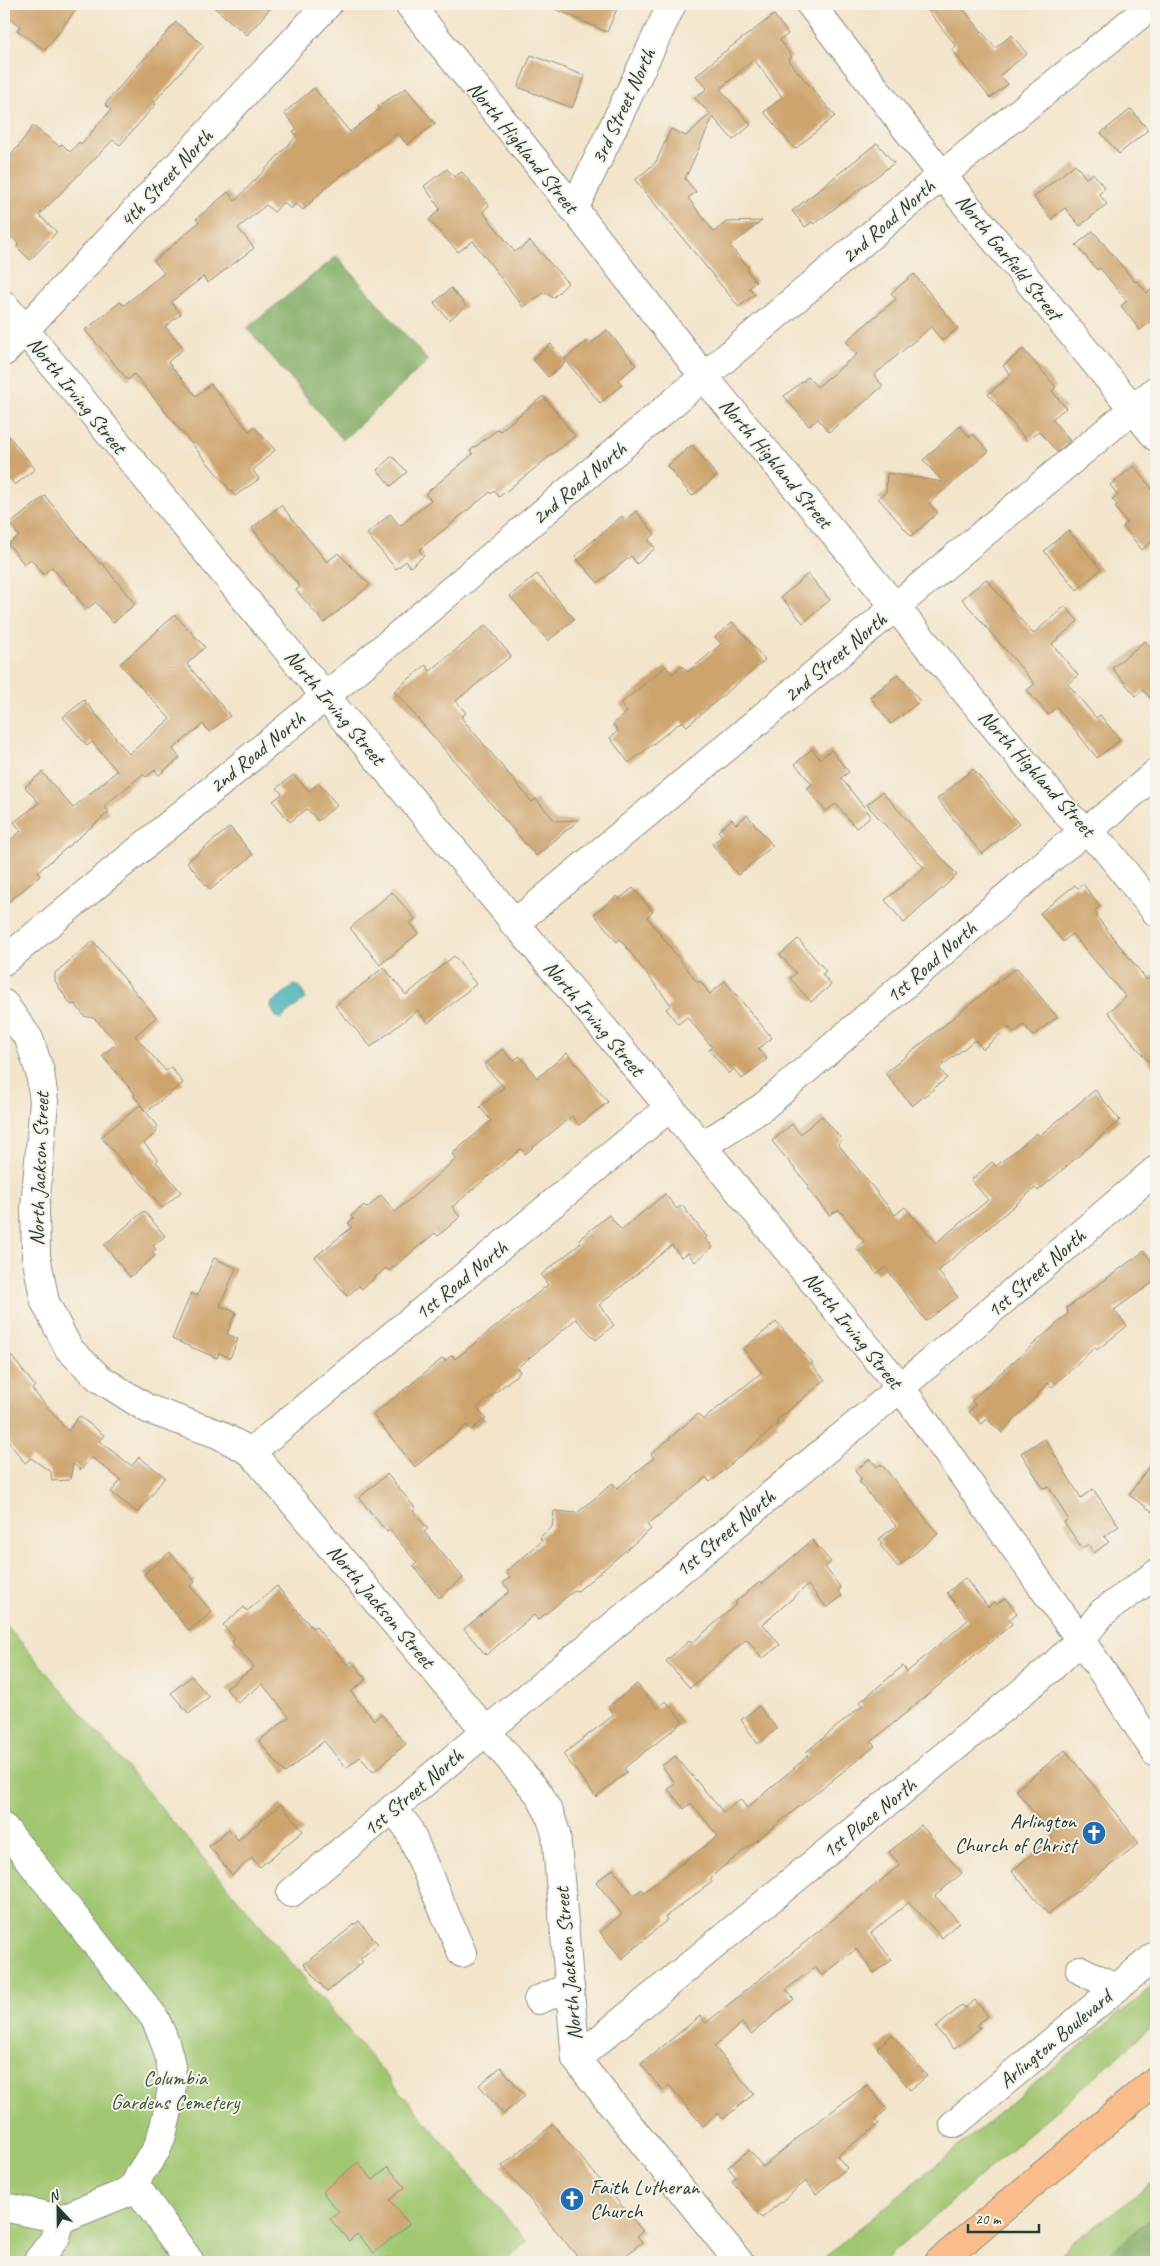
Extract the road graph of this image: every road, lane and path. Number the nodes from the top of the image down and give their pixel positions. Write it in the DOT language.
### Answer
graph roads {
  1 [pos="328,4"];
  2 [pos="409,4"];
  3 [pos="672,4"];
  4 [pos="810,4"];
  5 [pos="1153,4"];
  6 [pos="942,174"];
  7 [pos="574,209"];
  8 [pos="4,305"];
  9 [pos="24,330"];
  10 [pos="4,352"];
  11 [pos="705,378"];
  12 [pos="1156,390"];
  13 [pos="1134,410"];
  14 [pos="1156,437"];
  15 [pos="895,608"];
  16 [pos="324,696"];
  17 [pos="1156,773"];
  18 [pos="1085,831"];
  19 [pos="1156,912"];
  20 [pos="514,924"];
  21 [pos="4,961"];
  22 [pos="4,1004"];
  23 [pos="669,1108"];
  24 [pos="702,1146"];
  25 [pos="1156,1170"];
  26 [pos="901,1388"];
  27 [pos="252,1452"];
  28 [pos="1156,1574"];
  29 [pos="1080,1640"];
  30 [pos="486,1732"];
  31 [pos="1156,1753"];
  32 [pos="393,1808"];
  33 [pos="4,1828"];
  34 [pos="291,1893"];
  35 [pos="462,1953"];
  36 [pos="1156,1955"];
  37 [pos="1080,1970"];
  38 [pos="570,1987"];
  39 [pos="1117,1988"];
  40 [pos="538,2000"];
  41 [pos="576,2059"];
  42 [pos="1156,2080"];
  43 [pos="954,2124"];
  44 [pos="135,2185"];
  45 [pos="4,2207"];
  46 [pos="61,2218"];
  47 [pos="723,2253"];
  48 [pos="37,2262"];
  49 [pos="190,2262"];
  50 [pos="939,2262"];
  1 -- 9 [label="street, 4th Street North"];
  2 -- 7 [label="street, North Highland Street"];
  3 -- 7 [label="street, 3rd Street North"];
  4 -- 6 [label="street, North Garfield Street"];
  5 -- 6 [label="street, 2nd Road North"];
  6 -- 11 [label="street, 2nd Road North"];
  6 -- 13 [label="street, North Garfield Street"];
  7 -- 11 [label="street, North Highland Street"];
  8 -- 9 [label="street, North Irving Street"];
  9 -- 10 [label="street, 4th Street North"];
  9 -- 16 [label="street, North Irving Street"];
  11 -- 15 [label="street, North Highland Street"];
  11 -- 16 [label="street, 2nd Road North"];
  12 -- 13 [label="street, 2nd Street North"];
  13 -- 14 [label="street, North Garfield Street"];
  13 -- 15 [label="street, 2nd Street North"];
  15 -- 18 [label="street, North Highland Street"];
  15 -- 20 [label="street, 2nd Street North"];
  16 -- 20 [label="street, North Irving Street"];
  16 -- 21 [label="street, 2nd Road North"];
  17 -- 18 [label="street, 1st Road North"];
  18 -- 19 [label="street, North Highland Street"];
  18 -- 24 [label="street, 1st Road North"];
  20 -- 23 [label="street, North Irving Street"];
  22 -- 27 [label="street, North Jackson Street"];
  23 -- 24 [label="street, North Irving Street"];
  23 -- 27 [label="street, 1st Road North"];
  24 -- 26 [label="street, North Irving Street"];
  25 -- 26 [label="street, 1st Street North"];
  26 -- 29 [label="street, North Irving Street"];
  26 -- 30 [label="street, 1st Street North"];
  27 -- 30 [label="street, North Jackson Street"];
  28 -- 29 [label="street, 1st Place North"];
  29 -- 31 [label="street, North Irving Street"];
  29 -- 41 [label="street, 1st Place North"];
  30 -- 32 [label="street, 1st Street North"];
  30 -- 38 [label="street, North Jackson Street"];
  32 -- 34 [label="street, 1st Street North"];
  32 -- 35 [label="street"];
  33 -- 44 [label="street"];
  36 -- 39 [label="street, Arlington Boulevard"];
  37 -- 39 [label="street"];
  38 -- 40 [label="street"];
  38 -- 41 [label="street, North Jackson Street"];
  39 -- 43 [label="street, Arlington Boulevard"];
  41 -- 47 [label="street, North Jackson Street"];
  42 -- 50 [label="highway"];
  44 -- 46 [label="street"];
  44 -- 49 [label="street"];
  45 -- 46 [label="street"];
  46 -- 48 [label="street"];
}
